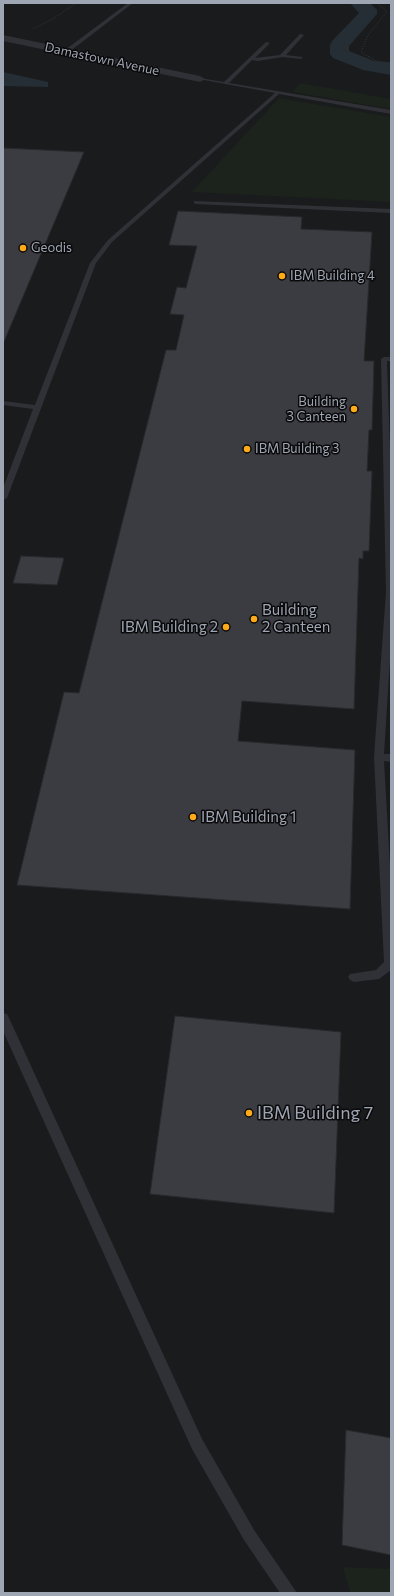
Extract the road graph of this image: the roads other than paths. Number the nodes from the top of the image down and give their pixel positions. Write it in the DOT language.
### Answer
graph roads {
  1 [pos="131,3"];
  2 [pos="302,35"];
  3 [pos="3,38"];
  4 [pos="268,43"];
  5 [pos="67,51"];
  6 [pos="282,56"];
  7 [pos="300,58"];
  8 [pos="252,59"];
  9 [pos="200,79"];
  10 [pos="226,83"];
  11 [pos="280,92"];
  12 [pos="391,112"];
  13 [pos="196,202"];
  14 [pos="391,211"];
  15 [pos="391,359"];
  16 [pos="3,403"];
  17 [pos="38,408"];
  18 [pos="3,498"];
  19 [pos="391,592"];
  20 [pos="379,757"];
  21 [pos="391,758"];
  22 [pos="354,977"];
  23 [pos="3,1018"];
  24 [pos="289,1593"];
  1 -- 5 [label="lane"];
  2 -- 6 [label="lane"];
  3 -- 5 [label="street, Damastown Avenue"];
  4 -- 8 [label="lane"];
  5 -- 9 [label="street, Damastown Avenue"];
  6 -- 7 [label="lane"];
  6 -- 8 [label="lane"];
  8 -- 10 [label="lane"];
  9 -- 10 [label="lane"];
  10 -- 11 [label="lane"];
  11 -- 12 [label="lane"];
  11 -- 17 [label="lane"];
  13 -- 14 [label="lane"];
  15 -- 19 [label="lane"];
  16 -- 17 [label="lane"];
  17 -- 18 [label="lane"];
  19 -- 20 [label="lane"];
  20 -- 21 [label="lane"];
  20 -- 22 [label="lane"];
  23 -- 24 [label="lane"];
}
